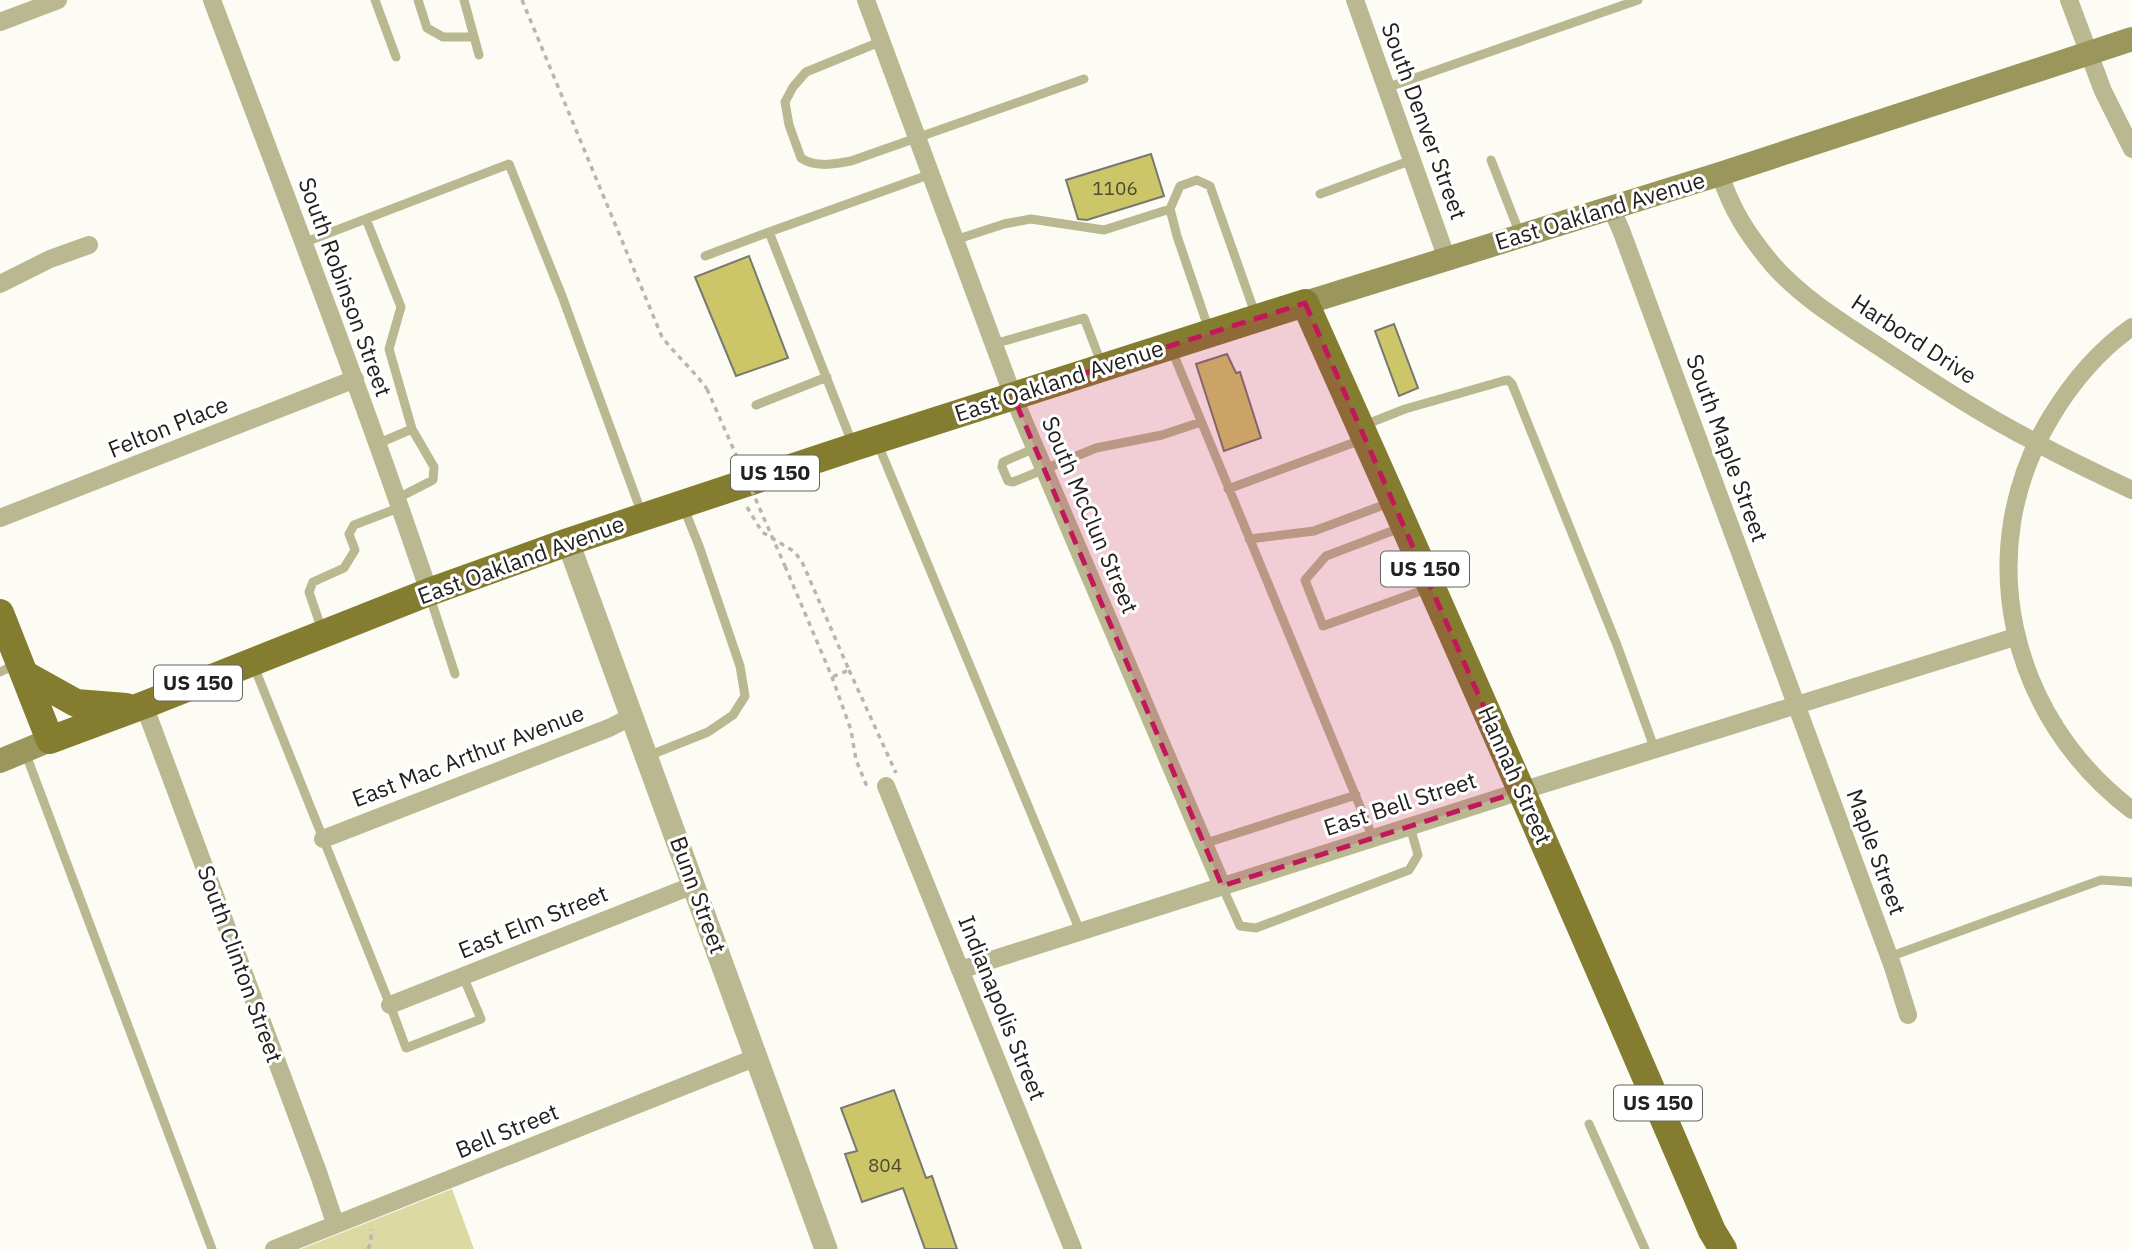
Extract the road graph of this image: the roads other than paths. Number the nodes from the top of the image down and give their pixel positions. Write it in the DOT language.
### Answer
graph roads {
  1 [pos="58,0"];
  2 [pos="212,0"];
  3 [pos="375,0"];
  4 [pos="418,0"];
  5 [pos="464,0"];
  6 [pos="866,0"];
  7 [pos="1355,0"];
  8 [pos="1638,0"];
  9 [pos="2069,0"];
  10 [pos="0,22"];
  11 [pos="474,37"];
  12 [pos="2132,39"];
  13 [pos="882,41"];
  14 [pos="2089,54"];
  15 [pos="479,55"];
  16 [pos="396,57"];
  17 [pos="1084,79"];
  18 [pos="1386,88"];
  19 [pos="917,137"];
  20 [pos="2132,149"];
  21 [pos="1412,160"];
  22 [pos="1491,160"];
  23 [pos="931,174"];
  24 [pos="1720,174"];
  25 [pos="1320,194"];
  26 [pos="1611,208"];
  27 [pos="1170,209"];
  28 [pos="366,219"];
  29 [pos="769,232"];
  30 [pos="1520,236"];
  31 [pos="955,240"];
  32 [pos="303,243"];
  33 [pos="89,245"];
  34 [pos="705,256"];
  35 [pos="1447,258"];
  36 [pos="0,284"];
  37 [pos="1305,303"];
  38 [pos="1256,318"];
  39 [pos="2132,327"];
  40 [pos="1210,333"];
  41 [pos="994,344"];
  42 [pos="1170,346"];
  43 [pos="1103,367"];
  44 [pos="827,377"];
  45 [pos="355,379"];
  46 [pos="1013,397"];
  47 [pos="756,405"];
  48 [pos="1201,422"];
  49 [pos="412,429"];
  50 [pos="1363,432"];
  51 [pos="865,443"];
  52 [pos="2035,443"];
  53 [pos="377,444"];
  54 [pos="1035,448"];
  55 [pos="1044,469"];
  56 [pos="1228,489"];
  57 [pos="2132,491"];
  58 [pos="399,503"];
  59 [pos="682,503"];
  60 [pos="1400,514"];
  61 [pos="642,516"];
  62 [pos="0,518"];
  63 [pos="1249,539"];
  64 [pos="568,541"];
  65 [pos="1433,587"];
  66 [pos="429,592"];
  67 [pos="0,613"];
  68 [pos="324,634"];
  69 [pos="2015,637"];
  70 [pos="252,662"];
  71 [pos="15,670"];
  72 [pos="455,674"];
  73 [pos="140,706"];
  74 [pos="1796,706"];
  75 [pos="631,717"];
  76 [pos="50,740"];
  77 [pos="1655,750"];
  78 [pos="24,751"];
  79 [pos="646,757"];
  80 [pos="0,761"];
  81 [pos="877,789"];
  82 [pos="1521,791"];
  83 [pos="1356,796"];
  84 [pos="2132,810"];
  85 [pos="1410,826"];
  86 [pos="1373,838"];
  87 [pos="323,839"];
  88 [pos="1203,844"];
  89 [pos="2132,882"];
  90 [pos="694,885"];
  91 [pos="1222,886"];
  92 [pos="1080,931"];
  93 [pos="1889,957"];
  94 [pos="960,970"];
  95 [pos="463,976"];
  96 [pos="390,1005"];
  97 [pos="1908,1015"];
  98 [pos="757,1057"];
  99 [pos="1589,1124"];
  100 [pos="335,1223"];
  101 [pos="212,1249"];
  102 [pos="275,1249"];
  103 [pos="826,1249"];
  104 [pos="1073,1249"];
  105 [pos="1645,1249"];
  106 [pos="1723,1249"];
  1 -- 10 [label="street"];
  2 -- 32 [label="street, South Robinson Street"];
  3 -- 16 [label="lane"];
  4 -- 11 [label="lane"];
  5 -- 11 [label="lane"];
  6 -- 13 [label="street, South McClun Street"];
  7 -- 18 [label="street, South Denver Street"];
  8 -- 18 [label="lane"];
  9 -- 14 [label="street"];
  11 -- 15 [label="lane"];
  12 -- 14 [label="main road, East Oakland Avenue"];
  13 -- 19 [label="street, South McClun Street"];
  13 -- 19 [label="lane"];
  14 -- 20 [label="street"];
  14 -- 24 [label="main road, East Oakland Avenue"];
  17 -- 19 [label="lane"];
  18 -- 21 [label="street, South Denver Street"];
  19 -- 23 [label="street, South McClun Street"];
  21 -- 25 [label="lane"];
  21 -- 35 [label="street, South Denver Street"];
  22 -- 30 [label="lane"];
  23 -- 29 [label="lane"];
  23 -- 31 [label="street, South McClun Street"];
  24 -- 26 [label="main road, East Oakland Avenue"];
  24 -- 52 [label="street, Harbord Drive"];
  26 -- 30 [label="main road, East Oakland Avenue"];
  26 -- 74 [label="street, South Maple Street"];
  27 -- 31 [label="lane"];
  27 -- 38 [label="lane"];
  27 -- 40 [label="lane"];
  28 -- 32 [label="lane"];
  28 -- 49 [label="lane"];
  28 -- 61 [label="lane"];
  29 -- 34 [label="lane"];
  29 -- 44 [label="lane"];
  30 -- 35 [label="main road, East Oakland Avenue"];
  31 -- 41 [label="street, South McClun Street"];
  32 -- 45 [label="street, South Robinson Street"];
  33 -- 36 [label="street"];
  35 -- 37 [label="main road, East Oakland Avenue"];
  37 -- 38 [label="main road, East Oakland Avenue / US 150"];
  37 -- 50 [label="main road, Hannah Street / US 150"];
  38 -- 40 [label="main road, East Oakland Avenue / US 150"];
  39 -- 52 [label="street"];
  40 -- 42 [label="main road, East Oakland Avenue / US 150"];
  41 -- 43 [label="lane"];
  41 -- 46 [label="street, South McClun Street"];
  42 -- 43 [label="main road, East Oakland Avenue / US 150"];
  42 -- 48 [label="lane"];
  43 -- 46 [label="main road, East Oakland Avenue / US 150"];
  44 -- 47 [label="lane"];
  44 -- 51 [label="lane"];
  45 -- 53 [label="street, South Robinson Street"];
  45 -- 62 [label="street, Felton Place"];
  46 -- 51 [label="main road, East Oakland Avenue / US 150"];
  46 -- 54 [label="street, South McClun Street"];
  48 -- 55 [label="lane"];
  48 -- 56 [label="lane"];
  49 -- 53 [label="lane"];
  49 -- 58 [label="lane"];
  50 -- 56 [label="lane"];
  50 -- 60 [label="main road, Hannah Street / US 150"];
  50 -- 77 [label="lane"];
  51 -- 59 [label="main road, East Oakland Avenue / US 150"];
  51 -- 92 [label="lane"];
  52 -- 57 [label="street, Harbord Drive"];
  52 -- 69 [label="street"];
  53 -- 58 [label="street, South Robinson Street"];
  54 -- 55 [label="street, South McClun Street"];
  54 -- 55 [label="lane"];
  55 -- 88 [label="street, South McClun Street"];
  56 -- 63 [label="lane"];
  58 -- 66 [label="street, South Robinson Street"];
  58 -- 68 [label="lane"];
  59 -- 61 [label="main road, East Oakland Avenue / US 150"];
  59 -- 79 [label="lane"];
  60 -- 63 [label="lane"];
  60 -- 65 [label="main road, Hannah Street / US 150"];
  60 -- 65 [label="lane"];
  61 -- 64 [label="main road, East Oakland Avenue / US 150"];
  63 -- 83 [label="lane"];
  64 -- 66 [label="main road, East Oakland Avenue / US 150"];
  64 -- 75 [label="street, Bunn Street"];
  65 -- 82 [label="main road, Hannah Street / US 150"];
  66 -- 68 [label="main road, East Oakland Avenue / US 150"];
  66 -- 72 [label="lane"];
  67 -- 71 [label="main road"];
  68 -- 70 [label="main road, East Oakland Avenue / US 150"];
  69 -- 74 [label="street, East Bell Street"];
  69 -- 84 [label="street"];
  70 -- 73 [label="main road, East Oakland Avenue / US 150"];
  70 -- 87 [label="lane"];
  71 -- 73 [label="main road"];
  71 -- 76 [label="main road"];
  73 -- 76 [label="main road, East Oakland Avenue / US 150"];
  73 -- 100 [label="street, South Clinton Street"];
  74 -- 77 [label="street, East Bell Street"];
  74 -- 93 [label="street, Maple Street"];
  75 -- 79 [label="street, Bunn Street"];
  75 -- 87 [label="street, East Mac Arthur Avenue"];
  76 -- 78 [label="main road, East Oakland Avenue"];
  77 -- 82 [label="street, East Bell Street"];
  78 -- 80 [label="main road, East Oakland Avenue"];
  78 -- 101 [label="lane"];
  79 -- 90 [label="street, Bunn Street"];
  81 -- 94 [label="street, Indianapolis Street"];
  82 -- 85 [label="street, East Bell Street"];
  82 -- 106 [label="main road, Hannah Street / US 150"];
  83 -- 86 [label="lane"];
  83 -- 88 [label="lane"];
  85 -- 86 [label="street, East Bell Street"];
  85 -- 91 [label="lane"];
  86 -- 91 [label="street, East Bell Street"];
  87 -- 96 [label="lane"];
  88 -- 91 [label="street, South McClun Street"];
  89 -- 93 [label="lane"];
  90 -- 95 [label="street, East Elm Street"];
  90 -- 98 [label="street, Bunn Street"];
  91 -- 92 [label="street, East Bell Street"];
  92 -- 94 [label="street, East Bell Street"];
  93 -- 97 [label="street, Maple Street"];
  94 -- 104 [label="street, Indianapolis Street"];
  95 -- 96 [label="street, East Elm Street"];
  95 -- 96 [label="lane"];
  98 -- 100 [label="street, Bell Street"];
  98 -- 103 [label="street, Bunn Street"];
  99 -- 105 [label="lane"];
  100 -- 102 [label="street, Bell Street"];
}
